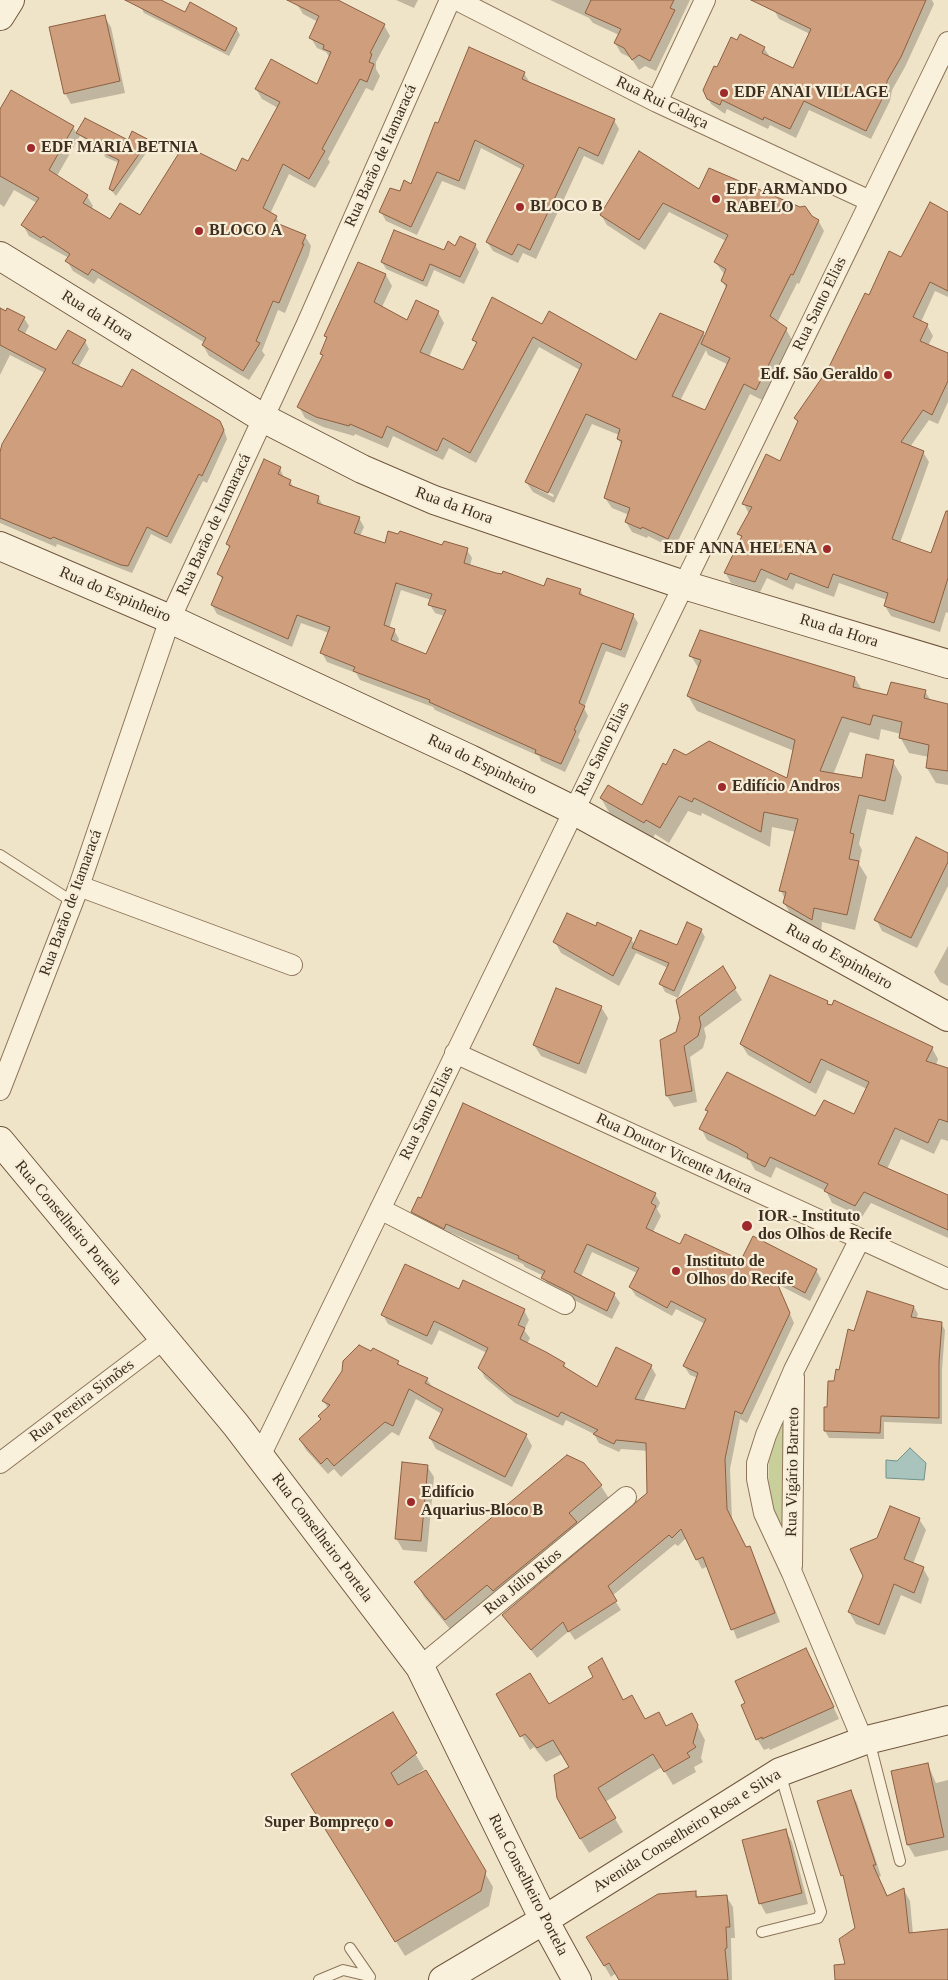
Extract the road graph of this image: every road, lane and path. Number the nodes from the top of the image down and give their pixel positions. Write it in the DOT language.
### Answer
graph roads {
  1 [pos="10,0"];
  2 [pos="450,0"];
  3 [pos="457,0"];
  4 [pos="705,0"];
  5 [pos="0,16"];
  6 [pos="948,42"];
  7 [pos="657,102"];
  8 [pos="870,201"];
  9 [pos="0,256"];
  10 [pos="263,418"];
  11 [pos="0,546"];
  12 [pos="684,585"];
  13 [pos="170,619"];
  14 [pos="948,664"];
  15 [pos="573,810"];
  16 [pos="0,855"];
  17 [pos="76,894"];
  18 [pos="292,965"];
  19 [pos="948,1017"];
  20 [pos="455,1053"];
  21 [pos="0,1090"];
  22 [pos="0,1141"];
  23 [pos="380,1210"];
  24 [pos="860,1239"];
  25 [pos="948,1279"];
  26 [pos="565,1304"];
  27 [pos="165,1338"];
  28 [pos="794,1370"];
  29 [pos="260,1456"];
  30 [pos="0,1463"];
  31 [pos="626,1497"];
  32 [pos="792,1573"];
  33 [pos="420,1667"];
  34 [pos="948,1720"];
  35 [pos="866,1740"];
  36 [pos="780,1772"];
  37 [pos="900,1861"];
  38 [pos="544,1920"];
  39 [pos="762,1932"];
  40 [pos="350,1948"];
  41 [pos="370,1978"];
  42 [pos="319,1980"];
  43 [pos="443,1980"];
  44 [pos="577,1980"];
  1 -- 5 [label="street"];
  2 -- 10 [label="street, Rua Barão de Itamaracá"];
  3 -- 7 [label="street, Rua Rui Calaça"];
  4 -- 7 [label="street"];
  6 -- 8 [label="street, Rua Santo Elias"];
  7 -- 8 [label="street, Rua Rui Calaça"];
  8 -- 12 [label="street, Rua Santo Elias"];
  9 -- 10 [label="street, Rua da Hora"];
  10 -- 12 [label="street, Rua da Hora"];
  10 -- 13 [label="street, Rua Barão de Itamaracá"];
  11 -- 13 [label="street, Rua do Espinheiro"];
  12 -- 14 [label="street, Rua da Hora"];
  12 -- 15 [label="street, Rua Santo Elias"];
  13 -- 15 [label="street, Rua do Espinheiro"];
  13 -- 17 [label="street, Rua Barão de Itamaracá"];
  15 -- 19 [label="street, Rua do Espinheiro"];
  15 -- 20 [label="street, Rua Santo Elias"];
  16 -- 17 [label="lane"];
  17 -- 18 [label="street"];
  17 -- 21 [label="street, Rua Barão de Itamaracá"];
  20 -- 23 [label="street, Rua Santo Elias"];
  20 -- 24 [label="street, Rua Doutor Vicente Meira"];
  22 -- 27 [label="street, Rua Conselheiro Portela"];
  23 -- 26 [label="street"];
  23 -- 29 [label="street, Rua Santo Elias"];
  24 -- 25 [label="street, Rua Doutor Vicente Meira"];
  24 -- 28 [label="street, Rua Vigário Barreto"];
  27 -- 29 [label="street, Rua Conselheiro Portela"];
  27 -- 30 [label="street, Rua Pereira Simões"];
  28 -- 32 [label="street, Rua Vigário Barreto"];
  28 -- 32 [label="street, Rua Vigário Barreto"];
  29 -- 33 [label="street, Rua Conselheiro Portela"];
  31 -- 33 [label="street, Rua Júlio Rios"];
  32 -- 35 [label="street, Rua Vigário Barreto"];
  33 -- 38 [label="street, Rua Conselheiro Portela"];
  34 -- 35 [label="street, Avenida Conselheiro Rosa e Silva"];
  35 -- 36 [label="street, Avenida Conselheiro Rosa e Silva"];
  35 -- 37 [label="lane"];
  36 -- 38 [label="street, Avenida Conselheiro Rosa e Silva"];
  36 -- 39 [label="lane"];
  38 -- 43 [label="street, Avenida Conselheiro Rosa e Silva"];
  38 -- 44 [label="street, Rua Conselheiro Portela"];
  40 -- 41 [label="lane"];
  41 -- 42 [label="lane"];
}
